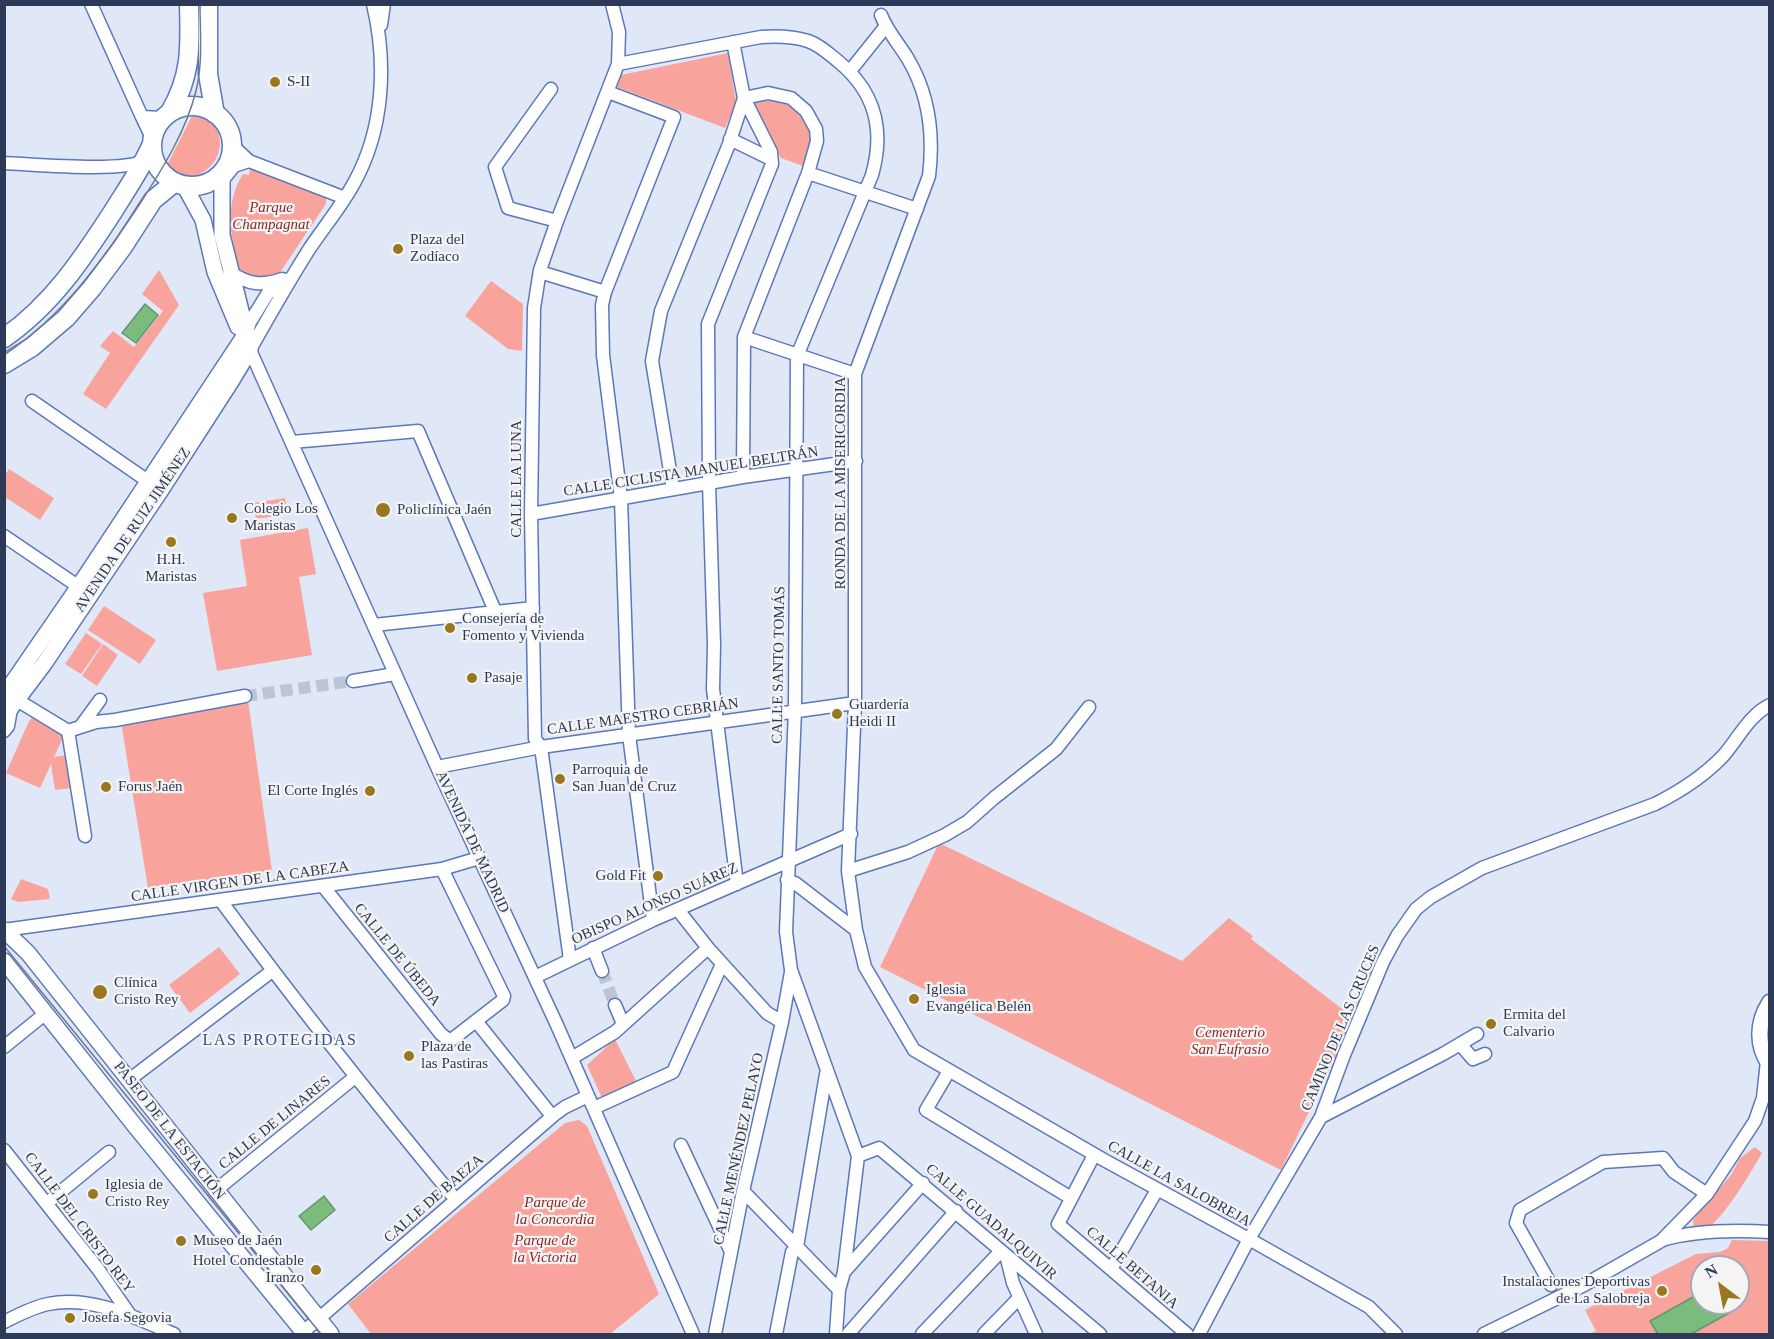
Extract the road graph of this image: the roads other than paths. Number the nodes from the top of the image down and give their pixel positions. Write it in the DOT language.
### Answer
graph roads {
  1 [pos="91,4"];
  2 [pos="189,4"];
  3 [pos="208,4"];
  4 [pos="373,4"];
  5 [pos="384,4"];
  6 [pos="613,8"];
  7 [pos="381,41"];
  8 [pos="733,42"];
  9 [pos="618,64"];
  10 [pos="850,71"];
  11 [pos="552,89"];
  12 [pos="608,92"];
  13 [pos="744,98"];
  14 [pos="215,114"];
  15 [pos="166,115"];
  16 [pos="142,117"];
  17 [pos="730,139"];
  18 [pos="232,145"];
  19 [pos="150,148"];
  20 [pos="771,159"];
  21 [pos="249,161"];
  22 [pos="4,163"];
  23 [pos="110,167"];
  24 [pos="808,173"];
  25 [pos="222,176"];
  26 [pos="179,184"];
  27 [pos="124,193"];
  28 [pos="866,193"];
  29 [pos="345,198"];
  30 [pos="917,209"];
  31 [pos="557,221"];
  32 [pos="230,272"];
  33 [pos="540,272"];
  34 [pos="292,276"];
  35 [pos="605,292"];
  36 [pos="744,337"];
  37 [pos="4,338"];
  38 [pos="247,340"];
  39 [pos="797,356"];
  40 [pos="4,364"];
  41 [pos="855,374"];
  42 [pos="32,401"];
  43 [pos="292,442"];
  44 [pos="856,461"];
  45 [pos="796,470"];
  46 [pos="743,477"];
  47 [pos="709,483"];
  48 [pos="155,486"];
  49 [pos="673,489"];
  50 [pos="621,499"];
  51 [pos="531,514"];
  52 [pos="4,536"];
  53 [pos="85,591"];
  54 [pos="533,608"];
  55 [pos="495,611"];
  56 [pos="374,626"];
  57 [pos="395,674"];
  58 [pos="353,681"];
  59 [pos="245,696"];
  60 [pos="100,700"];
  61 [pos="855,703"];
  62 [pos="9,705"];
  63 [pos="1770,705"];
  64 [pos="1089,707"];
  65 [pos="795,710"];
  66 [pos="716,722"];
  67 [pos="81,726"];
  68 [pos="4,731"];
  69 [pos="68,731"];
  70 [pos="629,735"];
  71 [pos="541,747"];
  72 [pos="436,767"];
  73 [pos="850,834"];
  74 [pos="85,836"];
  75 [pos="479,858"];
  76 [pos="788,860"];
  77 [pos="442,868"];
  78 [pos="848,871"];
  79 [pos="787,880"];
  80 [pos="737,884"];
  81 [pos="323,886"];
  82 [pos="220,900"];
  83 [pos="852,905"];
  84 [pos="678,910"];
  85 [pos="836,916"];
  86 [pos="653,920"];
  87 [pos="4,930"];
  88 [pos="856,930"];
  89 [pos="593,948"];
  90 [pos="708,948"];
  91 [pos="570,960"];
  92 [pos="4,961"];
  93 [pos="722,964"];
  94 [pos="791,970"];
  95 [pos="272,971"];
  96 [pos="602,971"];
  97 [pos="535,977"];
  98 [pos="1770,1002"];
  99 [pos="615,1005"];
  100 [pos="46,1013"];
  101 [pos="476,1021"];
  102 [pos="782,1022"];
  103 [pos="623,1024"];
  104 [pos="1477,1034"];
  105 [pos="1460,1044"];
  106 [pos="4,1047"];
  107 [pos="1485,1053"];
  108 [pos="572,1058"];
  109 [pos="1768,1063"];
  110 [pos="949,1071"];
  111 [pos="827,1073"];
  112 [pos="355,1077"];
  113 [pos="129,1080"];
  114 [pos="588,1096"];
  115 [pos="594,1108"];
  116 [pos="1770,1108"];
  117 [pos="552,1116"];
  118 [pos="1321,1117"];
  119 [pos="1755,1121"];
  120 [pos="681,1144"];
  121 [pos="4,1150"];
  122 [pos="109,1152"];
  123 [pos="1094,1155"];
  124 [pos="858,1156"];
  125 [pos="923,1183"];
  126 [pos="1157,1190"];
  127 [pos="215,1191"];
  128 [pos="743,1191"];
  129 [pos="1707,1194"];
  130 [pos="1071,1198"];
  131 [pos="456,1200"];
  132 [pos="46,1203"];
  133 [pos="760,1210"];
  134 [pos="956,1211"];
  135 [pos="737,1221"];
  136 [pos="1770,1232"];
  137 [pos="1249,1239"];
  138 [pos="1661,1241"];
  139 [pos="797,1247"];
  140 [pos="731,1252"];
  141 [pos="1004,1253"];
  142 [pos="1112,1269"];
  143 [pos="844,1272"];
  144 [pos="1551,1285"];
  145 [pos="839,1290"];
  146 [pos="1020,1298"];
  147 [pos="129,1315"];
  148 [pos="319,1320"];
  149 [pos="4,1322"];
  150 [pos="303,1334"];
  151 [pos="692,1334"];
  152 [pos="174,1335"];
  153 [pos="331,1335"];
  154 [pos="715,1335"];
  155 [pos="776,1335"];
  156 [pos="836,1335"];
  157 [pos="848,1335"];
  158 [pos="922,1335"];
  159 [pos="984,1335"];
  160 [pos="1036,1335"];
  161 [pos="1100,1335"];
  162 [pos="1187,1335"];
  163 [pos="1199,1335"];
  164 [pos="1395,1335"];
  165 [pos="1484,1335"];
  1 -- 16 [label="street"];
  2 -- 15 [label="highway"];
  3 -- 14 [label="highway"];
  4 -- 7 [label="street"];
  5 -- 7 [label="street"];
  6 -- 9 [label="street, CALLE LA LUNA"];
  7 -- 29 [label="street"];
  8 -- 9 [label="street"];
  8 -- 10 [label="street"];
  8 -- 13 [label="street"];
  9 -- 12 [label="street, CALLE LA LUNA"];
  10 -- 28 [label="street"];
  10 -- 30 [label="street, RONDA DE LA MISERICORDIA"];
  11 -- 31 [label="street"];
  12 -- 31 [label="street, CALLE LA LUNA"];
  12 -- 35 [label="street"];
  13 -- 17 [label="street"];
  13 -- 20 [label="street"];
  13 -- 24 [label="street"];
  14 -- 15 [label="highway"];
  14 -- 18 [label="highway"];
  15 -- 16 [label="street"];
  15 -- 19 [label="highway"];
  16 -- 19 [label="street"];
  17 -- 20 [label="street"];
  17 -- 49 [label="street"];
  18 -- 21 [label="street"];
  18 -- 25 [label="highway"];
  19 -- 23 [label="street"];
  19 -- 26 [label="highway"];
  19 -- 27 [label="highway"];
  20 -- 47 [label="street"];
  21 -- 25 [label="street"];
  21 -- 29 [label="street"];
  22 -- 23 [label="street"];
  23 -- 27 [label="street"];
  24 -- 28 [label="street"];
  24 -- 36 [label="street"];
  25 -- 26 [label="highway"];
  25 -- 32 [label="main road"];
  26 -- 38 [label="main road"];
  26 -- 40 [label="highway"];
  27 -- 37 [label="highway"];
  28 -- 30 [label="street"];
  28 -- 39 [label="street"];
  29 -- 34 [label="street"];
  30 -- 41 [label="street, RONDA DE LA MISERICORDIA"];
  31 -- 33 [label="street, CALLE LA LUNA"];
  32 -- 34 [label="street"];
  32 -- 38 [label="main road"];
  33 -- 35 [label="street"];
  33 -- 51 [label="street, CALLE LA LUNA"];
  34 -- 38 [label="street"];
  34 -- 38 [label="street"];
  35 -- 50 [label="street"];
  36 -- 39 [label="street"];
  36 -- 46 [label="street"];
  38 -- 43 [label="street, AVENIDA DE MADRID"];
  38 -- 48 [label="main road, AVENIDA DE RUIZ JIMÉNEZ"];
  39 -- 41 [label="street"];
  39 -- 45 [label="street, CALLE SANTO TOMÁS"];
  41 -- 44 [label="street, RONDA DE LA MISERICORDIA"];
  42 -- 48 [label="street"];
  43 -- 55 [label="street"];
  43 -- 56 [label="street, AVENIDA DE MADRID"];
  44 -- 45 [label="street, CALLE CICLISTA MANUEL BELTRÁN"];
  44 -- 61 [label="street, RONDA DE LA MISERICORDIA"];
  45 -- 46 [label="street, CALLE CICLISTA MANUEL BELTRÁN"];
  45 -- 65 [label="street, CALLE SANTO TOMÁS"];
  46 -- 47 [label="street, CALLE CICLISTA MANUEL BELTRÁN"];
  47 -- 49 [label="street, CALLE CICLISTA MANUEL BELTRÁN"];
  47 -- 66 [label="street"];
  48 -- 53 [label="main road, AVENIDA DE RUIZ JIMÉNEZ"];
  49 -- 50 [label="street, CALLE CICLISTA MANUEL BELTRÁN"];
  50 -- 51 [label="street, CALLE CICLISTA MANUEL BELTRÁN"];
  50 -- 70 [label="street"];
  51 -- 54 [label="street, CALLE LA LUNA"];
  52 -- 53 [label="street"];
  53 -- 62 [label="main road, AVENIDA DE RUIZ JIMÉNEZ"];
  54 -- 55 [label="street"];
  54 -- 71 [label="street, CALLE LA LUNA"];
  55 -- 56 [label="street"];
  56 -- 57 [label="street, AVENIDA DE MADRID"];
  57 -- 58 [label="street"];
  57 -- 72 [label="street, AVENIDA DE MADRID"];
  59 -- 67 [label="street"];
  60 -- 67 [label="street"];
  61 -- 65 [label="street, CALLE MAESTRO CEBRIÁN"];
  61 -- 73 [label="street, RONDA DE LA MISERICORDIA"];
  62 -- 68 [label="street, AVENIDA DE RUIZ JIMÉNEZ"];
  62 -- 69 [label="street"];
  63 -- 118 [label="street, CAMINO DE LAS CRUCES"];
  64 -- 78 [label="street"];
  65 -- 66 [label="street, CALLE MAESTRO CEBRIÁN"];
  65 -- 76 [label="street, CALLE SANTO TOMÁS"];
  66 -- 70 [label="street, CALLE MAESTRO CEBRIÁN"];
  66 -- 80 [label="street"];
  67 -- 69 [label="street"];
  69 -- 74 [label="street"];
  70 -- 71 [label="street, CALLE MAESTRO CEBRIÁN"];
  70 -- 86 [label="street"];
  71 -- 72 [label="street, CALLE MAESTRO CEBRIÁN"];
  71 -- 91 [label="street, CALLE LA LUNA"];
  72 -- 75 [label="street, AVENIDA DE MADRID"];
  73 -- 76 [label="street, OBISPO ALONSO SUÁREZ"];
  73 -- 78 [label="street, RONDA DE LA MISERICORDIA"];
  75 -- 77 [label="street, CALLE VIRGEN DE LA CABEZA"];
  75 -- 97 [label="street, AVENIDA DE MADRID"];
  76 -- 79 [label="street, CALLE SANTO TOMÁS"];
  76 -- 80 [label="street, OBISPO ALONSO SUÁREZ"];
  77 -- 81 [label="street, CALLE VIRGEN DE LA CABEZA"];
  77 -- 101 [label="street"];
  78 -- 83 [label="street, RONDA DE LA MISERICORDIA"];
  79 -- 85 [label="street"];
  79 -- 94 [label="street, CALLE SANTO TOMÁS"];
  80 -- 84 [label="street, OBISPO ALONSO SUÁREZ"];
  81 -- 82 [label="street, CALLE VIRGEN DE LA CABEZA"];
  81 -- 101 [label="street, CALLE DE ÚBEDA"];
  82 -- 87 [label="street, CALLE VIRGEN DE LA CABEZA"];
  82 -- 95 [label="street"];
  83 -- 85 [label="street"];
  83 -- 88 [label="street, RONDA DE LA MISERICORDIA"];
  84 -- 86 [label="street, OBISPO ALONSO SUÁREZ"];
  84 -- 90 [label="street"];
  85 -- 88 [label="street"];
  86 -- 89 [label="street, OBISPO ALONSO SUÁREZ"];
  87 -- 113 [label="main road, PASEO DE LA ESTACIÓN"];
  88 -- 110 [label="street, RONDA DE LA MISERICORDIA"];
  89 -- 91 [label="street, OBISPO ALONSO SUÁREZ"];
  89 -- 96 [label="street"];
  90 -- 93 [label="street"];
  90 -- 103 [label="street"];
  91 -- 97 [label="street, OBISPO ALONSO SUÁREZ"];
  92 -- 100 [label="main road, PASEO DE LA ESTACIÓN"];
  93 -- 102 [label="street"];
  93 -- 115 [label="street"];
  94 -- 102 [label="street, CALLE MENÉNDEZ PELAYO"];
  94 -- 111 [label="street"];
  95 -- 112 [label="street"];
  95 -- 113 [label="street"];
  97 -- 108 [label="street, AVENIDA DE MADRID"];
  98 -- 109 [label="main road"];
  99 -- 103 [label="street"];
  100 -- 106 [label="street"];
  100 -- 150 [label="main road, PASEO DE LA ESTACIÓN"];
  101 -- 117 [label="street"];
  102 -- 128 [label="street, CALLE MENÉNDEZ PELAYO"];
  103 -- 108 [label="street"];
  104 -- 105 [label="street"];
  105 -- 107 [label="street"];
  105 -- 118 [label="street"];
  108 -- 114 [label="street, AVENIDA DE MADRID"];
  109 -- 119 [label="street"];
  110 -- 123 [label="street, CALLE LA SALOBREJA"];
  110 -- 130 [label="street"];
  111 -- 124 [label="street"];
  111 -- 139 [label="street"];
  112 -- 127 [label="street, CALLE DE LINARES"];
  112 -- 131 [label="street"];
  113 -- 127 [label="main road, PASEO DE LA ESTACIÓN"];
  114 -- 115 [label="street, AVENIDA DE MADRID"];
  114 -- 117 [label="street, CALLE DE BAEZA"];
  115 -- 151 [label="street, AVENIDA DE MADRID"];
  116 -- 119 [label="street"];
  117 -- 131 [label="street, CALLE DE BAEZA"];
  118 -- 137 [label="street, CAMINO DE LAS CRUCES"];
  119 -- 129 [label="street"];
  120 -- 140 [label="street"];
  121 -- 132 [label="street, CALLE DEL CRISTO REY"];
  122 -- 132 [label="street"];
  123 -- 126 [label="street, CALLE LA SALOBREJA"];
  123 -- 130 [label="street"];
  124 -- 125 [label="street, CALLE GUADALQUIVIR"];
  124 -- 143 [label="street"];
  125 -- 134 [label="street, CALLE GUADALQUIVIR"];
  125 -- 143 [label="street"];
  126 -- 137 [label="street, CALLE LA SALOBREJA"];
  126 -- 142 [label="street"];
  127 -- 148 [label="main road, PASEO DE LA ESTACIÓN"];
  128 -- 133 [label="street"];
  128 -- 135 [label="street, CALLE MENÉNDEZ PELAYO"];
  129 -- 138 [label="street"];
  129 -- 144 [label="street"];
  130 -- 142 [label="street, CALLE BETANIA"];
  131 -- 148 [label="street, CALLE DE BAEZA"];
  132 -- 147 [label="street, CALLE DEL CRISTO REY"];
  133 -- 135 [label="street"];
  133 -- 139 [label="street"];
  134 -- 141 [label="street, CALLE GUADALQUIVIR"];
  134 -- 157 [label="street"];
  135 -- 140 [label="street, CALLE MENÉNDEZ PELAYO"];
  136 -- 138 [label="street"];
  137 -- 163 [label="street, CAMINO DE LAS CRUCES"];
  137 -- 164 [label="street, CALLE LA SALOBREJA"];
  138 -- 165 [label="street"];
  139 -- 145 [label="street"];
  139 -- 155 [label="street"];
  140 -- 154 [label="street, CALLE MENÉNDEZ PELAYO"];
  141 -- 146 [label="street"];
  141 -- 158 [label="street"];
  141 -- 161 [label="street, CALLE GUADALQUIVIR"];
  142 -- 162 [label="street, CALLE BETANIA"];
  143 -- 145 [label="street"];
  145 -- 156 [label="street"];
  146 -- 159 [label="street"];
  146 -- 160 [label="street"];
  147 -- 149 [label="street"];
  147 -- 152 [label="street"];
  148 -- 150 [label="street, CALLE DE BAEZA"];
  148 -- 153 [label="main road, PASEO DE LA ESTACIÓN"];
}
